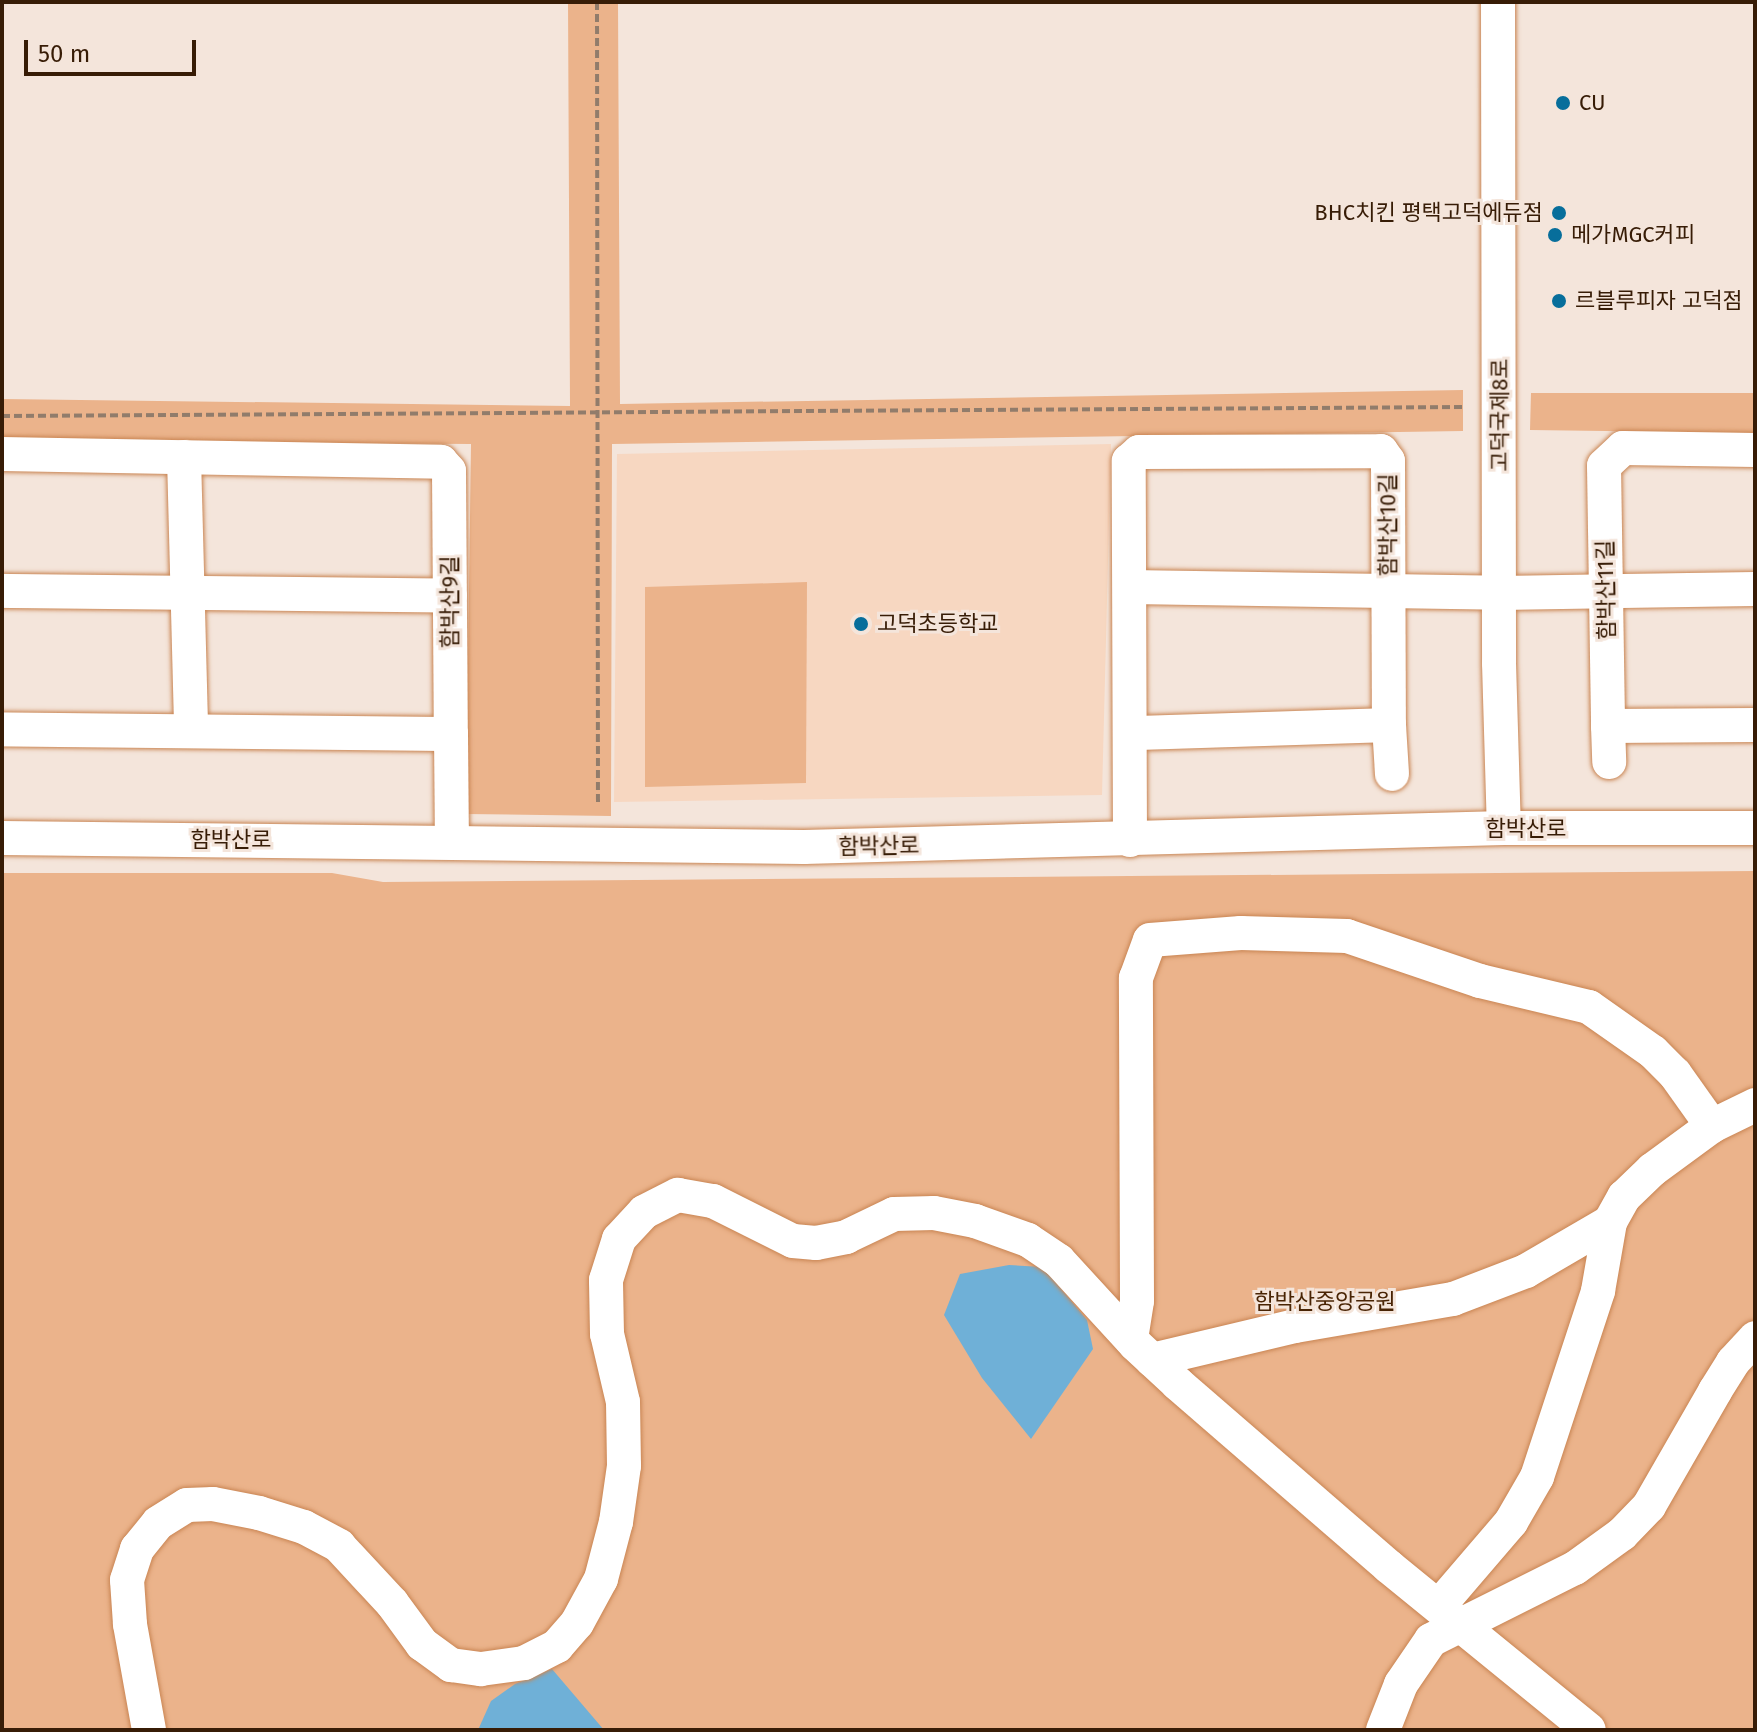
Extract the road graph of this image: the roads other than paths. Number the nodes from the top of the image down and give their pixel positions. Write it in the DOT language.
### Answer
graph roads {
  1 [pos="1498,2"];
  2 [pos="1755,450"];
  3 [pos="2,454"];
  4 [pos="184,457"];
  5 [pos="1130,587"];
  6 [pos="1755,589"];
  7 [pos="1606,590"];
  8 [pos="2,591"];
  9 [pos="1388,592"];
  10 [pos="189,593"];
  11 [pos="1500,593"];
  12 [pos="450,596"];
  13 [pos="1389,725"];
  14 [pos="1755,725"];
  15 [pos="1608,726"];
  16 [pos="2,729"];
  17 [pos="191,731"];
  18 [pos="1131,733"];
  19 [pos="451,734"];
  20 [pos="1609,762"];
  21 [pos="1392,774"];
  22 [pos="1504,828"];
  23 [pos="1755,828"];
  24 [pos="2,838"];
  25 [pos="1130,840"];
  26 [pos="452,842"];
  27 [pos="1755,1105"];
  28 [pos="1712,1126"];
  29 [pos="1610,1222"];
  30 [pos="1755,1338"];
  31 [pos="1142,1350"];
  32 [pos="1452,1616"];
  33 [pos="149,1730"];
  34 [pos="1383,1730"];
  35 [pos="1589,1730"];
  1 -- 11 [label="street, 고덕국제8로"];
  2 -- 7 [label="street, 함박산11길"];
  3 -- 4 [label="street, 함박산9길"];
  4 -- 10 [label="street"];
  4 -- 12 [label="street, 함박산9길"];
  5 -- 9 [label="street"];
  5 -- 9 [label="street, 함박산10길"];
  5 -- 18 [label="street, 함박산10길"];
  6 -- 7 [label="street"];
  7 -- 11 [label="street"];
  7 -- 15 [label="street, 함박산11길"];
  8 -- 10 [label="street"];
  9 -- 11 [label="street"];
  9 -- 13 [label="street, 함박산10길"];
  10 -- 12 [label="street"];
  10 -- 17 [label="street"];
  11 -- 22 [label="street, 고덕국제8로"];
  12 -- 19 [label="street, 함박산9길"];
  13 -- 18 [label="street"];
  13 -- 21 [label="street, 함박산10길"];
  14 -- 15 [label="street"];
  15 -- 20 [label="street, 함박산11길"];
  16 -- 17 [label="street"];
  17 -- 19 [label="street"];
  18 -- 25 [label="street, 함박산10길"];
  19 -- 26 [label="street, 함박산9길"];
  22 -- 23 [label="street, 함박산로"];
  22 -- 25 [label="street, 함박산로"];
  24 -- 26 [label="street, 함박산로"];
  25 -- 26 [label="street, 함박산로"];
  27 -- 28 [label="street"];
  28 -- 29 [label="street"];
  28 -- 31 [label="street"];
  29 -- 31 [label="street"];
  29 -- 32 [label="street"];
  30 -- 32 [label="street"];
  31 -- 32 [label="street"];
  31 -- 33 [label="street"];
  32 -- 34 [label="street"];
  32 -- 35 [label="street"];
}
